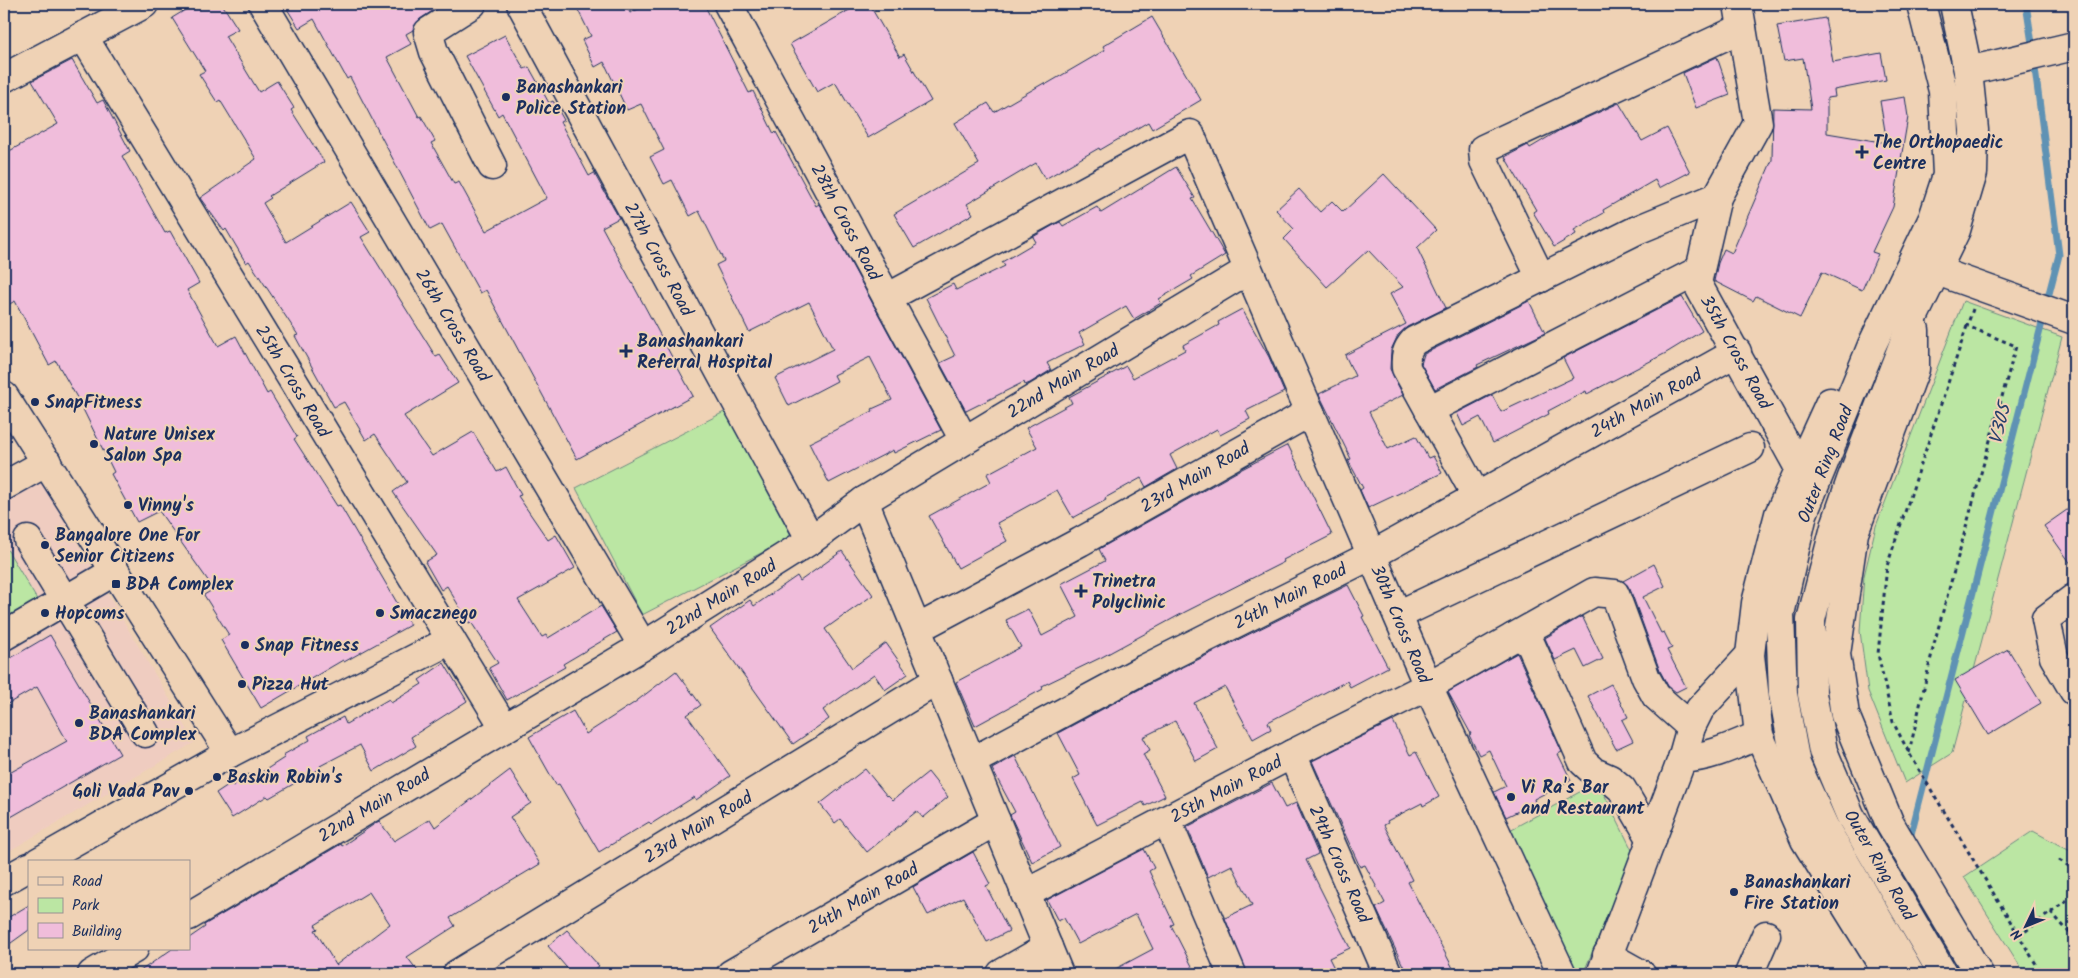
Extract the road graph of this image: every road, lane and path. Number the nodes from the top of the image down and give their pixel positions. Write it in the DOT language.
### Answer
graph roads {
  1 [pos="144,4"];
  2 [pos="263,4"];
  3 [pos="472,4"];
  4 [pos="521,4"];
  5 [pos="728,4"];
  6 [pos="1921,4"];
  7 [pos="1954,4"];
  8 [pos="1740,16"];
  9 [pos="83,36"];
  10 [pos="2074,46"];
  11 [pos="1968,71"];
  12 [pos="4,78"];
  13 [pos="492,166"];
  14 [pos="1717,197"];
  15 [pos="1248,270"];
  16 [pos="1700,270"];
  17 [pos="1937,270"];
  18 [pos="1541,278"];
  19 [pos="1980,286"];
  20 [pos="887,298"];
  21 [pos="1903,308"];
  22 [pos="2074,320"];
  23 [pos="1967,326"];
  24 [pos="1737,352"];
  25 [pos="4,396"];
  26 [pos="1429,410"];
  27 [pos="1310,412"];
  28 [pos="964,440"];
  29 [pos="1750,448"];
  30 [pos="46,462"];
  31 [pos="1799,468"];
  32 [pos="4,486"];
  33 [pos="1476,497"];
  34 [pos="864,500"];
  35 [pos="28,540"];
  36 [pos="811,540"];
  37 [pos="1372,555"];
  38 [pos="115,571"];
  39 [pos="2074,598"];
  40 [pos="65,600"];
  41 [pos="1398,614"];
  42 [pos="918,629"];
  43 [pos="4,636"];
  44 [pos="1514,637"];
  45 [pos="451,640"];
  46 [pos="643,646"];
  47 [pos="1750,655"];
  48 [pos="938,680"];
  49 [pos="1428,686"];
  50 [pos="2074,691"];
  51 [pos="504,727"];
  52 [pos="1691,727"];
  53 [pos="145,733"];
  54 [pos="1759,735"];
  55 [pos="230,753"];
  56 [pos="1909,753"];
  57 [pos="1292,754"];
  58 [pos="1682,759"];
  59 [pos="971,762"];
  60 [pos="996,821"];
  61 [pos="1167,821"];
  62 [pos="1652,840"];
  63 [pos="42,860"];
  64 [pos="2059,860"];
  65 [pos="28,868"];
  66 [pos="2074,868"];
  67 [pos="4,881"];
  68 [pos="1025,894"];
  69 [pos="2074,895"];
  70 [pos="2051,912"];
  71 [pos="190,915"];
  72 [pos="1766,935"];
  73 [pos="2019,936"];
  74 [pos="2074,938"];
  75 [pos="1048,947"];
  76 [pos="132,950"];
  77 [pos="1604,965"];
  78 [pos="92,974"];
  79 [pos="457,974"];
  80 [pos="730,974"];
  81 [pos="1001,974"];
  82 [pos="1059,974"];
  83 [pos="1232,974"];
  84 [pos="1388,974"];
  85 [pos="1562,974"];
  86 [pos="1641,974"];
  87 [pos="1749,974"];
  88 [pos="1888,974"];
  89 [pos="1910,974"];
  90 [pos="1944,974"];
  91 [pos="1979,974"];
  92 [pos="2042,974"];
  1 -- 9 [label="main road"];
  2 -- 46 [label="main road, 26th Cross Road"];
  3 -- 13 [label="main road"];
  4 -- 36 [label="main road, 27th Cross Road"];
  5 -- 20 [label="main road, 28th Cross Road"];
  6 -- 21 [label="main road, Outer Ring Road"];
  7 -- 11 [label="main road, Outer Ring Road"];
  8 -- 14 [label="main road, 35th Cross Road"];
  8 -- 18 [label="main road"];
  9 -- 12 [label="main road"];
  9 -- 45 [label="main road, 25th Cross Road"];
  10 -- 11 [label="main road"];
  11 -- 17 [label="main road, Outer Ring Road"];
  14 -- 16 [label="main road, 35th Cross Road"];
  14 -- 18 [label="main road"];
  15 -- 20 [label="main road, 30th Cross Road"];
  15 -- 27 [label="main road, 30th Cross Road"];
  15 -- 28 [label="main road, 22nd Main Road"];
  16 -- 24 [label="main road, 35th Cross Road"];
  16 -- 26 [label="main road"];
  17 -- 19 [label="main road"];
  17 -- 21 [label="main road, Outer Ring Road"];
  18 -- 26 [label="main road"];
  19 -- 22 [label="main road"];
  19 -- 23 [label="path"];
  20 -- 28 [label="main road, 28th Cross Road"];
  21 -- 31 [label="main road"];
  21 -- 89 [label="main road, Outer Ring Road"];
  21 -- 90 [label="main road, Outer Ring Road"];
  21 -- 91 [label="main road"];
  23 -- 56 [label="path"];
  23 -- 56 [label="path"];
  24 -- 31 [label="main road, 35th Cross Road"];
  24 -- 33 [label="main road, 24th Main Road"];
  25 -- 30 [label="main road"];
  26 -- 33 [label="main road"];
  27 -- 37 [label="main road, 30th Cross Road"];
  27 -- 42 [label="main road, 23rd Main Road"];
  28 -- 34 [label="main road, 22nd Main Road"];
  29 -- 41 [label="main road"];
  30 -- 32 [label="main road"];
  30 -- 38 [label="main road"];
  31 -- 47 [label="main road"];
  33 -- 37 [label="main road, 24th Main Road"];
  34 -- 36 [label="main road, 22nd Main Road"];
  34 -- 42 [label="main road"];
  35 -- 40 [label="main road"];
  36 -- 46 [label="main road, 22nd Main Road"];
  37 -- 41 [label="main road, 30th Cross Road"];
  37 -- 59 [label="main road, 24th Main Road"];
  38 -- 40 [label="main road"];
  38 -- 55 [label="main road"];
  39 -- 50 [label="main road"];
  40 -- 43 [label="main road"];
  40 -- 53 [label="main road"];
  41 -- 49 [label="main road, 30th Cross Road"];
  42 -- 48 [label="main road"];
  44 -- 49 [label="main road, 25th Main Road"];
  44 -- 52 [label="main road, 25th Main Road"];
  44 -- 62 [label="main road"];
  45 -- 51 [label="main road, 25th Cross Road"];
  45 -- 55 [label="main road"];
  46 -- 51 [label="main road, 22nd Main Road"];
  47 -- 52 [label="main road"];
  47 -- 54 [label="main road"];
  48 -- 59 [label="main road"];
  48 -- 79 [label="main road, 23rd Main Road"];
  49 -- 57 [label="main road, 25th Main Road"];
  49 -- 85 [label="main road, 30th Cross Road"];
  51 -- 71 [label="main road, 22nd Main Road"];
  52 -- 58 [label="main road"];
  54 -- 58 [label="main road"];
  54 -- 88 [label="main road"];
  55 -- 63 [label="main road"];
  56 -- 73 [label="path"];
  57 -- 61 [label="main road, 25th Main Road"];
  57 -- 84 [label="main road, 29th Cross Road"];
  58 -- 62 [label="main road"];
  59 -- 60 [label="main road"];
  60 -- 68 [label="main road"];
  60 -- 80 [label="main road, 24th Main Road"];
  61 -- 68 [label="main road, 25th Main Road"];
  61 -- 83 [label="main road"];
  62 -- 77 [label="main road"];
  64 -- 66 [label="path"];
  65 -- 67 [label="main road"];
  68 -- 75 [label="main road"];
  69 -- 70 [label="path"];
  70 -- 73 [label="path"];
  70 -- 74 [label="path"];
  72 -- 87 [label="main road"];
  73 -- 92 [label="path"];
  75 -- 81 [label="main road"];
  75 -- 82 [label="main road"];
  76 -- 78 [label="main road"];
  77 -- 86 [label="main road"];
}
